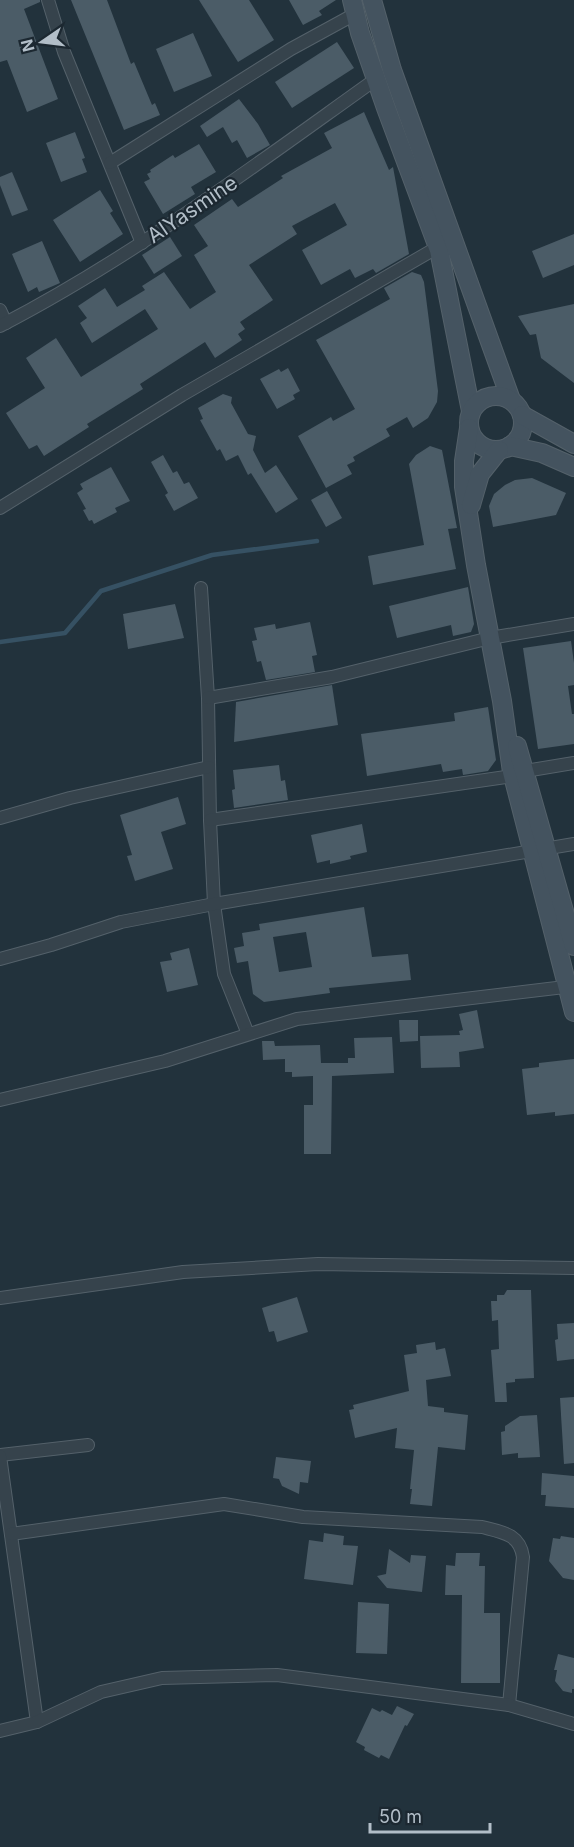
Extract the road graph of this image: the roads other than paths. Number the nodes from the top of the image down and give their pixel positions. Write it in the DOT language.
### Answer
graph roads {
  1 [pos="48,0"];
  2 [pos="372,0"];
  3 [pos="353,7"];
  4 [pos="376,79"];
  5 [pos="110,163"];
  6 [pos="142,243"];
  7 [pos="438,247"];
  8 [pos="0,310"];
  9 [pos="3,324"];
  10 [pos="516,407"];
  11 [pos="470,419"];
  12 [pos="574,444"];
  13 [pos="505,448"];
  14 [pos="574,467"];
  15 [pos="0,508"];
  16 [pos="470,516"];
  17 [pos="201,588"];
  18 [pos="574,624"];
  19 [pos="490,638"];
  20 [pos="208,698"];
  21 [pos="574,763"];
  22 [pos="209,767"];
  23 [pos="519,773"];
  24 [pos="0,818"];
  25 [pos="210,820"];
  26 [pos="574,844"];
  27 [pos="539,850"];
  28 [pos="214,904"];
  29 [pos="574,946"];
  30 [pos="0,959"];
  31 [pos="570,986"];
  32 [pos="574,1011"];
  33 [pos="248,1034"];
  34 [pos="0,1100"];
  35 [pos="574,1268"];
  36 [pos="0,1298"];
  37 [pos="88,1445"];
  38 [pos="0,1456"];
  39 [pos="11,1534"];
  40 [pos="509,1705"];
  41 [pos="37,1722"];
  42 [pos="574,1724"];
  43 [pos="0,1731"];
  1 -- 5 [label="street"];
  2 -- 10 [label="main road"];
  3 -- 4 [label="main road"];
  3 -- 5 [label="street"];
  4 -- 6 [label="street, AlYasmine"];
  4 -- 7 [label="main road"];
  5 -- 6 [label="street"];
  6 -- 9 [label="street, AlYasmine"];
  7 -- 11 [label="main road"];
  7 -- 15 [label="street"];
  8 -- 9 [label="street"];
  10 -- 11 [label="main road"];
  10 -- 12 [label="main road"];
  10 -- 13 [label="main road"];
  11 -- 13 [label="main road"];
  11 -- 16 [label="main road"];
  13 -- 14 [label="main road"];
  13 -- 16 [label="main road"];
  16 -- 19 [label="main road"];
  17 -- 20 [label="street"];
  18 -- 19 [label="street"];
  19 -- 20 [label="street"];
  19 -- 23 [label="main road"];
  20 -- 22 [label="street"];
  21 -- 23 [label="street"];
  22 -- 24 [label="street"];
  22 -- 25 [label="street"];
  23 -- 25 [label="street"];
  23 -- 27 [label="main road"];
  25 -- 28 [label="street"];
  26 -- 27 [label="street"];
  27 -- 28 [label="street"];
  27 -- 29 [label="main road"];
  27 -- 31 [label="main road"];
  28 -- 30 [label="street"];
  28 -- 33 [label="street"];
  31 -- 32 [label="main road"];
  31 -- 33 [label="street"];
  33 -- 34 [label="street"];
  35 -- 36 [label="street"];
  37 -- 38 [label="street"];
  38 -- 39 [label="street"];
  39 -- 40 [label="street"];
  39 -- 41 [label="street"];
  40 -- 41 [label="street"];
  40 -- 42 [label="street"];
  41 -- 43 [label="street"];
}
